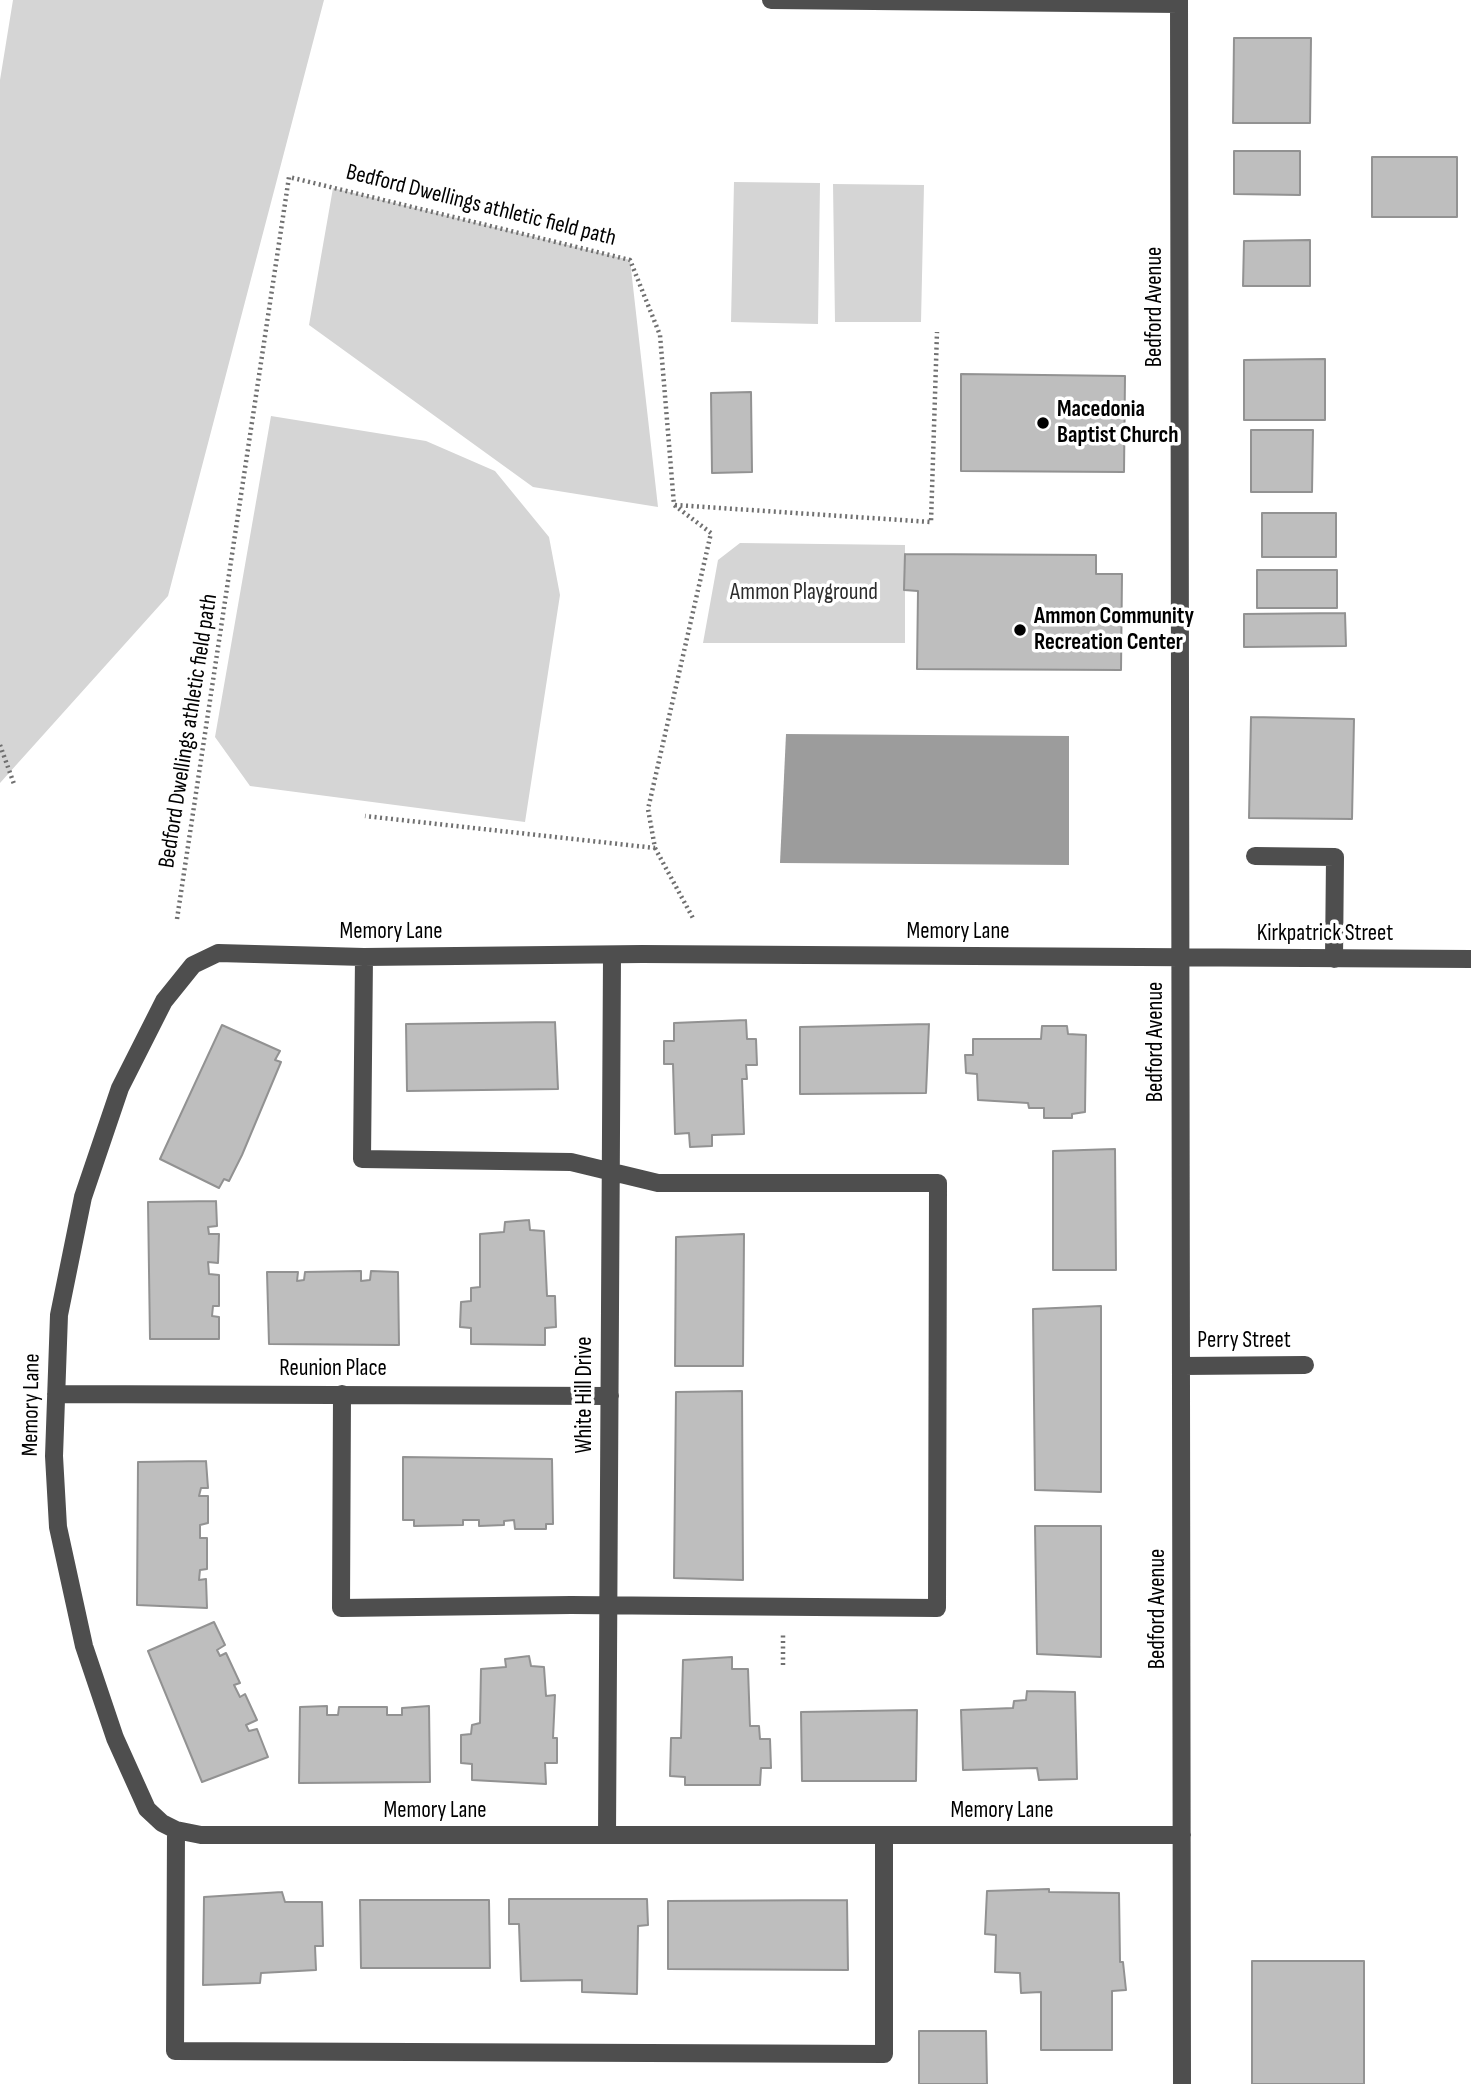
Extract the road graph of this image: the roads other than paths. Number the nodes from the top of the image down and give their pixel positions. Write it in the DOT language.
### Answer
graph roads {
  1 [pos="771,0"];
  2 [pos="1179,2"];
  3 [pos="1255,856"];
  4 [pos="612,956"];
  5 [pos="364,957"];
  6 [pos="1180,958"];
  7 [pos="1334,959"];
  8 [pos="1471,959"];
  9 [pos="611,1173"];
  10 [pos="1305,1365"];
  11 [pos="1183,1366"];
  12 [pos="56,1394"];
  13 [pos="342,1394"];
  14 [pos="610,1396"];
  15 [pos="608,1607"];
  16 [pos="176,1830"];
  17 [pos="607,1835"];
  18 [pos="1182,1835"];
  19 [pos="884,1837"];
  20 [pos="1182,2084"];
  1 -- 2 [label="street"];
  2 -- 6 [label="street, Bedford Avenue"];
  3 -- 7 [label="street"];
  4 -- 5 [label="street, Memory Lane"];
  4 -- 6 [label="street, Memory Lane"];
  4 -- 9 [label="street, White Hill Drive"];
  5 -- 9 [label="street"];
  5 -- 12 [label="street, Memory Lane"];
  6 -- 7 [label="street, Kirkpatrick Street"];
  6 -- 11 [label="street, Bedford Avenue"];
  7 -- 8 [label="street, Kirkpatrick Street"];
  9 -- 14 [label="street, White Hill Drive"];
  9 -- 15 [label="street"];
  10 -- 11 [label="street, Perry Street"];
  11 -- 18 [label="street, Bedford Avenue"];
  12 -- 13 [label="street, Reunion Place"];
  12 -- 16 [label="street, Memory Lane"];
  13 -- 14 [label="street, Reunion Place"];
  13 -- 15 [label="street"];
  14 -- 15 [label="street, White Hill Drive"];
  15 -- 17 [label="street, White Hill Drive"];
  16 -- 17 [label="street, Memory Lane"];
  16 -- 19 [label="street"];
  17 -- 19 [label="street, Memory Lane"];
  18 -- 19 [label="street, Memory Lane"];
  18 -- 20 [label="street, Bedford Avenue"];
}
